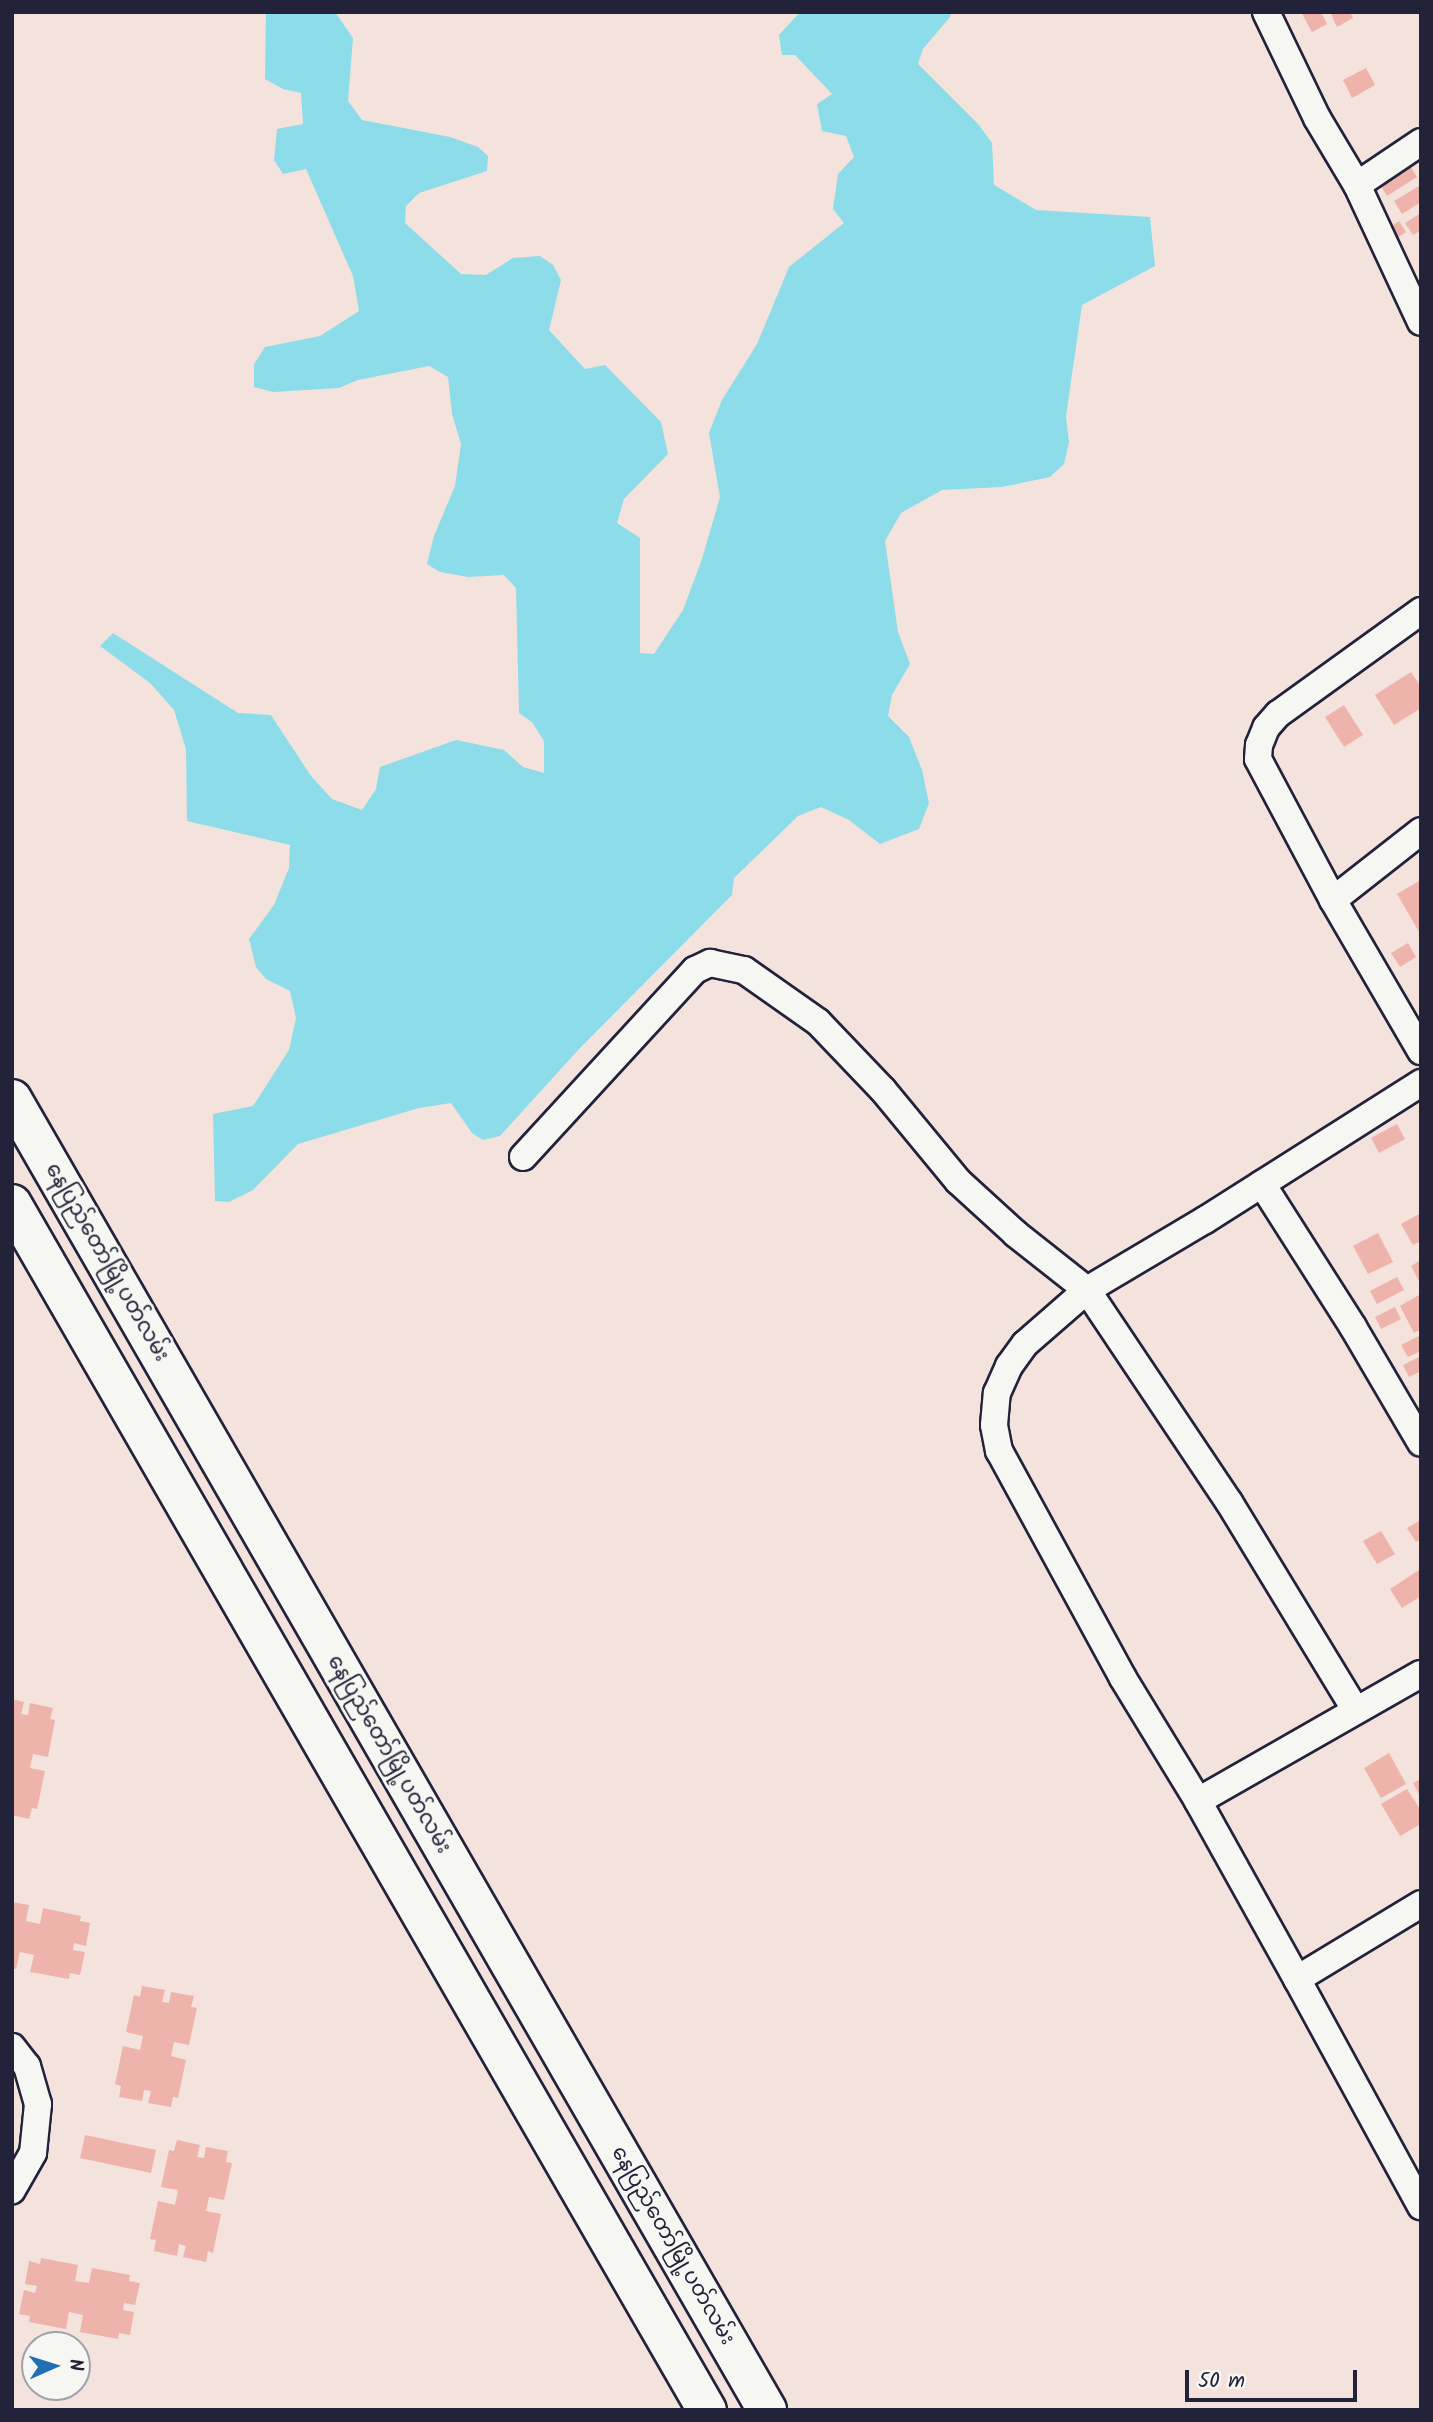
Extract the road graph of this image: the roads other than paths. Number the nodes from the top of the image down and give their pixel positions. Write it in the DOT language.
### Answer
graph roads {
  1 [pos="1266,12"];
  2 [pos="1421,142"];
  3 [pos="1357,186"];
  4 [pos="1421,322"];
  5 [pos="1421,611"];
  6 [pos="1421,831"];
  7 [pos="1333,900"];
  8 [pos="1421,1051"];
  9 [pos="1421,1083"];
  10 [pos="12,1099"];
  11 [pos="523,1157"];
  12 [pos="1262,1184"];
  13 [pos="12,1204"];
  14 [pos="1087,1290"];
  15 [pos="1421,1443"];
  16 [pos="1421,1674"];
  17 [pos="1355,1709"];
  18 [pos="1198,1801"];
  19 [pos="1421,1904"];
  20 [pos="1297,1979"];
  21 [pos="12,2047"];
  22 [pos="12,2190"];
  23 [pos="1421,2206"];
  24 [pos="707,2410"];
  25 [pos="766,2410"];
  1 -- 3 [label="street"];
  2 -- 3 [label="street"];
  3 -- 4 [label="street"];
  5 -- 7 [label="street"];
  6 -- 7 [label="street"];
  7 -- 8 [label="street"];
  9 -- 12 [label="street"];
  10 -- 25 [label="main road, နေပြည်တော်မြို့ပတ်လမ်း"];
  11 -- 14 [label="street"];
  12 -- 14 [label="street"];
  12 -- 15 [label="street"];
  13 -- 24 [label="main road"];
  14 -- 17 [label="street"];
  14 -- 18 [label="street"];
  16 -- 17 [label="street"];
  17 -- 18 [label="street"];
  18 -- 20 [label="street"];
  19 -- 20 [label="street"];
  20 -- 23 [label="street"];
  21 -- 22 [label="street"];
}
